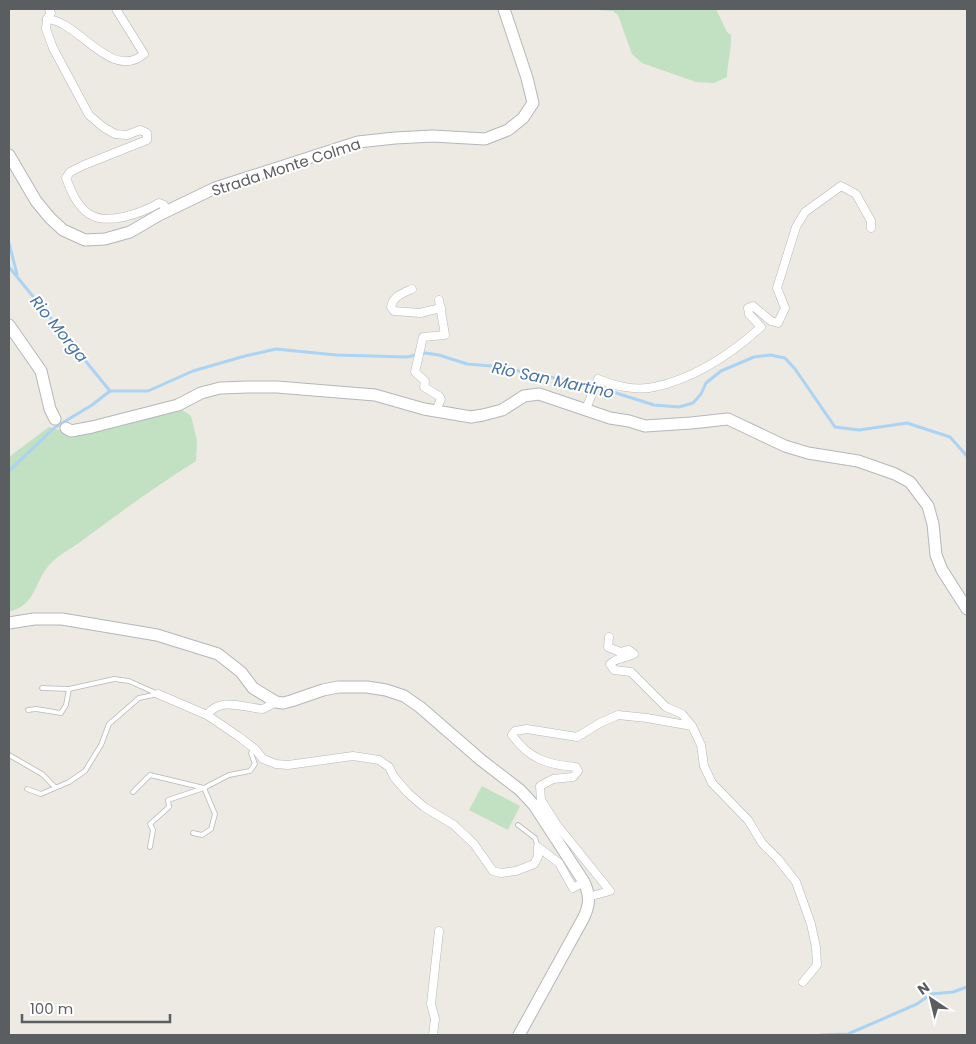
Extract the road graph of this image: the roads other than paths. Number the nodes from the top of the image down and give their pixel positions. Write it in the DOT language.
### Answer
graph roads {
  1 [pos="49,9"];
  2 [pos="116,9"];
  3 [pos="504,9"];
  4 [pos="47,19"];
  5 [pos="9,155"];
  6 [pos="167,211"];
  7 [pos="871,228"];
  8 [pos="412,289"];
  9 [pos="9,325"];
  10 [pos="586,409"];
  11 [pos="442,412"];
  12 [pos="55,419"];
  13 [pos="66,428"];
  14 [pos="967,609"];
  15 [pos="9,623"];
  16 [pos="609,637"];
  17 [pos="42,688"];
  18 [pos="69,689"];
  19 [pos="158,694"];
  20 [pos="276,702"];
  21 [pos="28,710"];
  22 [pos="207,715"];
  23 [pos="692,726"];
  24 [pos="255,749"];
  25 [pos="9,755"];
  26 [pos="55,787"];
  27 [pos="204,788"];
  28 [pos="27,789"];
  29 [pos="134,792"];
  30 [pos="518,825"];
  31 [pos="552,826"];
  32 [pos="193,833"];
  33 [pos="150,847"];
  34 [pos="538,847"];
  35 [pos="584,882"];
  36 [pos="595,895"];
  37 [pos="439,931"];
  38 [pos="803,982"];
  39 [pos="432,1035"];
  40 [pos="519,1035"];
  1 -- 4 [label="street"];
  2 -- 4 [label="street"];
  3 -- 6 [label="street, Strada Monte Colma"];
  4 -- 6 [label="street"];
  5 -- 6 [label="street, Strada Monte Colma"];
  7 -- 10 [label="street"];
  8 -- 11 [label="street"];
  9 -- 12 [label="street"];
  10 -- 11 [label="street"];
  10 -- 14 [label="street"];
  11 -- 13 [label="street"];
  12 -- 13 [label="street"];
  15 -- 20 [label="street"];
  16 -- 23 [label="street"];
  17 -- 18 [label="lane"];
  18 -- 19 [label="lane"];
  18 -- 21 [label="lane"];
  19 -- 22 [label="street"];
  19 -- 26 [label="lane"];
  20 -- 22 [label="street"];
  20 -- 31 [label="street"];
  22 -- 24 [label="street"];
  23 -- 31 [label="street"];
  23 -- 38 [label="street"];
  24 -- 27 [label="lane"];
  24 -- 34 [label="street"];
  25 -- 26 [label="lane"];
  26 -- 28 [label="lane"];
  27 -- 29 [label="lane"];
  27 -- 32 [label="lane"];
  27 -- 33 [label="lane"];
  30 -- 34 [label="lane"];
  31 -- 35 [label="street"];
  31 -- 36 [label="street"];
  34 -- 35 [label="street"];
  35 -- 40 [label="street"];
  37 -- 39 [label="street"];
}
